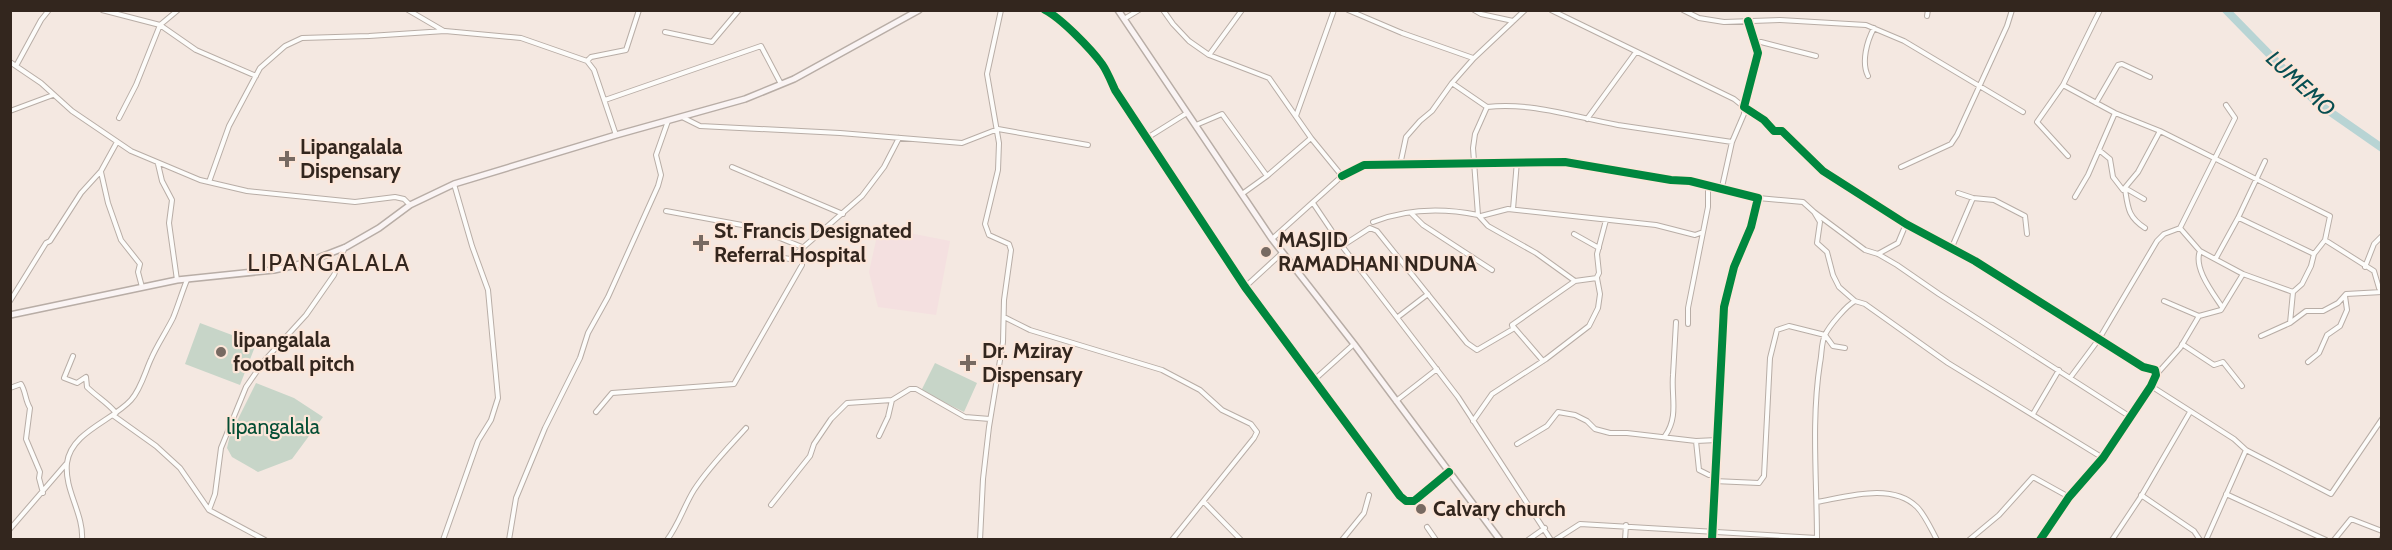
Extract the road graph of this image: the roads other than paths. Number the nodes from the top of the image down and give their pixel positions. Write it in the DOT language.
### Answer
graph roads {
  1 [pos="49,10"];
  2 [pos="102,10"];
  3 [pos="178,10"];
  4 [pos="408,10"];
  5 [pos="639,10"];
  6 [pos="739,10"];
  7 [pos="1001,10"];
  8 [pos="1045,10"];
  9 [pos="1118,10"];
  10 [pos="1139,10"];
  11 [pos="1163,10"];
  12 [pos="1242,10"];
  13 [pos="1334,10"];
  14 [pos="1348,10"];
  15 [pos="1474,10"];
  16 [pos="1525,10"];
  17 [pos="1551,10"];
  18 [pos="1683,10"];
  19 [pos="2012,10"];
  20 [pos="2100,10"];
  21 [pos="916,11"];
  22 [pos="1124,19"];
  23 [pos="1513,21"];
  24 [pos="1748,21"];
  25 [pos="160,25"];
  26 [pos="1874,28"];
  27 [pos="445,31"];
  28 [pos="665,32"];
  29 [pos="1755,42"];
  30 [pos="1636,52"];
  31 [pos="1209,55"];
  32 [pos="1816,56"];
  33 [pos="1473,58"];
  34 [pos="587,61"];
  35 [pos="10,62"];
  36 [pos="16,66"];
  37 [pos="256,76"];
  38 [pos="1868,76"];
  39 [pos="2150,77"];
  40 [pos="1452,83"];
  41 [pos="782,84"];
  42 [pos="2063,85"];
  43 [pos="1979,87"];
  44 [pos="53,95"];
  45 [pos="604,100"];
  46 [pos="2096,102"];
  47 [pos="2226,105"];
  48 [pos="1487,107"];
  49 [pos="1744,107"];
  50 [pos="10,111"];
  51 [pos="2023,112"];
  52 [pos="1187,113"];
  53 [pos="2115,113"];
  54 [pos="1296,116"];
  55 [pos="119,118"];
  56 [pos="684,118"];
  57 [pos="1587,119"];
  58 [pos="668,122"];
  59 [pos="1196,125"];
  60 [pos="998,129"];
  61 [pos="2160,131"];
  62 [pos="616,135"];
  63 [pos="899,138"];
  64 [pos="1147,138"];
  65 [pos="1311,138"];
  66 [pos="117,142"];
  67 [pos="1732,142"];
  68 [pos="1088,145"];
  69 [pos="2099,150"];
  70 [pos="2067,156"];
  71 [pos="2214,157"];
  72 [pos="1517,161"];
  73 [pos="2265,161"];
  74 [pos="1473,162"];
  75 [pos="158,164"];
  76 [pos="1400,165"];
  77 [pos="732,167"];
  78 [pos="1901,167"];
  79 [pos="100,171"];
  80 [pos="1267,176"];
  81 [pos="1342,176"];
  82 [pos="2258,179"];
  83 [pos="210,182"];
  84 [pos="454,184"];
  85 [pos="1708,185"];
  86 [pos="1722,188"];
  87 [pos="2125,188"];
  88 [pos="1958,193"];
  89 [pos="1241,194"];
  90 [pos="2075,197"];
  91 [pos="1758,198"];
  92 [pos="1973,198"];
  93 [pos="2144,199"];
  94 [pos="1313,202"];
  95 [pos="410,205"];
  96 [pos="1513,209"];
  97 [pos="666,212"];
  98 [pos="1814,212"];
  99 [pos="1411,213"];
  100 [pos="843,214"];
  101 [pos="1479,216"];
  102 [pos="2238,218"];
  103 [pos="1606,220"];
  104 [pos="1373,222"];
  105 [pos="1906,224"];
  106 [pos="2145,228"];
  107 [pos="2180,228"];
  108 [pos="1703,232"];
  109 [pos="1574,234"];
  110 [pos="2027,234"];
  111 [pos="2382,236"];
  112 [pos="1272,239"];
  113 [pos="2325,240"];
  114 [pos="1342,246"];
  115 [pos="346,247"];
  116 [pos="802,247"];
  117 [pos="1952,247"];
  118 [pos="1599,248"];
  119 [pos="2200,250"];
  120 [pos="1283,252"];
  121 [pos="1878,254"];
  122 [pos="2314,254"];
  123 [pos="778,257"];
  124 [pos="2216,258"];
  125 [pos="2365,267"];
  126 [pos="1492,270"];
  127 [pos="2243,274"];
  128 [pos="1596,278"];
  129 [pos="187,279"];
  130 [pos="177,280"];
  131 [pos="1575,281"];
  132 [pos="142,287"];
  133 [pos="1245,287"];
  134 [pos="2382,291"];
  135 [pos="2293,292"];
  136 [pos="1428,294"];
  137 [pos="2345,295"];
  138 [pos="1855,300"];
  139 [pos="10,301"];
  140 [pos="2164,301"];
  141 [pos="2223,308"];
  142 [pos="10,315"];
  143 [pos="2199,316"];
  144 [pos="1004,317"];
  145 [pos="1398,317"];
  146 [pos="1676,322"];
  147 [pos="2290,323"];
  148 [pos="1688,324"];
  149 [pos="1512,325"];
  150 [pos="1825,335"];
  151 [pos="2261,336"];
  152 [pos="2099,339"];
  153 [pos="1354,344"];
  154 [pos="2182,345"];
  155 [pos="1845,348"];
  156 [pos="73,356"];
  157 [pos="1543,361"];
  158 [pos="2308,362"];
  159 [pos="1437,369"];
  160 [pos="2059,370"];
  161 [pos="2156,375"];
  162 [pos="2070,378"];
  163 [pos="1314,380"];
  164 [pos="2151,386"];
  165 [pos="2242,386"];
  166 [pos="10,388"];
  167 [pos="892,400"];
  168 [pos="1396,401"];
  169 [pos="596,412"];
  170 [pos="2190,412"];
  171 [pos="2033,414"];
  172 [pos="115,415"];
  173 [pos="2129,416"];
  174 [pos="990,419"];
  175 [pos="2382,419"];
  176 [pos="1473,421"];
  177 [pos="2379,427"];
  178 [pos="746,428"];
  179 [pos="879,436"];
  180 [pos="1665,436"];
  181 [pos="1717,440"];
  182 [pos="1696,441"];
  183 [pos="1517,444"];
  184 [pos="2246,450"];
  185 [pos="2103,458"];
  186 [pos="67,463"];
  187 [pos="1449,472"];
  188 [pos="1714,478"];
  189 [pos="43,493"];
  190 [pos="2226,494"];
  191 [pos="1369,495"];
  192 [pos="2141,495"];
  193 [pos="2069,497"];
  194 [pos="1204,502"];
  195 [pos="1816,502"];
  196 [pos="771,505"];
  197 [pos="208,510"];
  198 [pos="1626,525"];
  199 [pos="1427,527"];
  200 [pos="1545,528"];
  201 [pos="10,529"];
  202 [pos="1712,531"];
  203 [pos="2382,531"];
  204 [pos="1817,539"];
  205 [pos="82,540"];
  206 [pos="265,540"];
  207 [pos="443,540"];
  208 [pos="509,540"];
  209 [pos="667,540"];
  210 [pos="980,540"];
  211 [pos="1172,540"];
  212 [pos="1241,540"];
  213 [pos="1342,540"];
  214 [pos="1436,540"];
  215 [pos="1500,540"];
  216 [pos="1528,540"];
  217 [pos="1553,540"];
  218 [pos="1625,540"];
  219 [pos="1712,540"];
  220 [pos="1937,540"];
  221 [pos="1969,540"];
  222 [pos="2040,540"];
  223 [pos="2112,540"];
  224 [pos="2200,540"];
  225 [pos="2206,540"];
  226 [pos="2326,540"];
  227 [pos="2334,540"];
  1 -- 36 [label="street"];
  2 -- 25 [label="street"];
  3 -- 25 [label="street"];
  4 -- 27 [label="street"];
  5 -- 34 [label="street"];
  6 -- 28 [label="street"];
  7 -- 60 [label="street"];
  8 -- 64 [label="street"];
  9 -- 22 [label="main road"];
  10 -- 22 [label="street"];
  11 -- 31 [label="street"];
  12 -- 31 [label="street"];
  13 -- 54 [label="street"];
  14 -- 33 [label="street"];
  15 -- 23 [label="street"];
  16 -- 23 [label="street"];
  17 -- 30 [label="street"];
  18 -- 24 [label="street"];
  19 -- 43 [label="street"];
  20 -- 42 [label="street"];
  21 -- 41 [label="main road"];
  22 -- 52 [label="main road"];
  23 -- 33 [label="street"];
  24 -- 26 [label="street"];
  24 -- 29 [label="street"];
  25 -- 37 [label="street"];
  25 -- 55 [label="street"];
  26 -- 38 [label="street"];
  26 -- 43 [label="street"];
  27 -- 34 [label="street"];
  27 -- 37 [label="street"];
  29 -- 32 [label="street"];
  29 -- 49 [label="street"];
  30 -- 49 [label="street"];
  30 -- 57 [label="street"];
  31 -- 54 [label="street"];
  33 -- 40 [label="street"];
  34 -- 45 [label="street"];
  35 -- 36 [label="street"];
  36 -- 44 [label="street"];
  37 -- 83 [label="street"];
  39 -- 46 [label="street"];
  40 -- 48 [label="street"];
  40 -- 76 [label="street"];
  41 -- 45 [label="street"];
  41 -- 56 [label="main road"];
  42 -- 46 [label="street"];
  42 -- 70 [label="street"];
  43 -- 51 [label="street"];
  43 -- 78 [label="street"];
  44 -- 50 [label="street"];
  44 -- 66 [label="street"];
  45 -- 62 [label="street"];
  46 -- 53 [label="street"];
  47 -- 71 [label="street"];
  48 -- 57 [label="street"];
  48 -- 74 [label="street"];
  49 -- 67 [label="street"];
  49 -- 105 [label="street"];
  52 -- 59 [label="main road"];
  52 -- 64 [label="street"];
  53 -- 61 [label="street"];
  53 -- 69 [label="street"];
  54 -- 65 [label="street"];
  56 -- 58 [label="main road"];
  56 -- 63 [label="street"];
  57 -- 67 [label="street"];
  58 -- 62 [label="main road"];
  58 -- 208 [label="street"];
  59 -- 80 [label="street"];
  59 -- 89 [label="main road"];
  60 -- 63 [label="street"];
  60 -- 68 [label="street"];
  60 -- 144 [label="street"];
  61 -- 71 [label="street"];
  61 -- 87 [label="street"];
  62 -- 84 [label="main road"];
  63 -- 100 [label="street"];
  64 -- 133 [label="street"];
  65 -- 80 [label="street"];
  65 -- 81 [label="street"];
  66 -- 75 [label="street"];
  66 -- 79 [label="street"];
  67 -- 86 [label="street"];
  69 -- 87 [label="street"];
  69 -- 90 [label="street"];
  71 -- 82 [label="street"];
  71 -- 107 [label="street"];
  72 -- 74 [label="street"];
  72 -- 85 [label="street"];
  72 -- 96 [label="street"];
  73 -- 82 [label="street"];
  74 -- 76 [label="street"];
  74 -- 101 [label="street"];
  75 -- 83 [label="street"];
  75 -- 130 [label="street"];
  76 -- 81 [label="street"];
  77 -- 100 [label="street"];
  79 -- 132 [label="street"];
  79 -- 139 [label="street"];
  80 -- 89 [label="street"];
  81 -- 94 [label="street"];
  82 -- 102 [label="street"];
  82 -- 113 [label="street"];
  83 -- 95 [label="street"];
  84 -- 95 [label="main road"];
  84 -- 207 [label="street"];
  85 -- 86 [label="street"];
  85 -- 108 [label="street"];
  86 -- 91 [label="street"];
  87 -- 93 [label="street"];
  87 -- 106 [label="street"];
  88 -- 92 [label="street"];
  89 -- 112 [label="main road"];
  91 -- 98 [label="street"];
  91 -- 181 [label="street"];
  92 -- 110 [label="street"];
  92 -- 117 [label="street"];
  94 -- 112 [label="street"];
  94 -- 114 [label="street"];
  95 -- 115 [label="main road"];
  96 -- 101 [label="street"];
  96 -- 103 [label="street"];
  97 -- 116 [label="street"];
  98 -- 121 [label="street"];
  98 -- 138 [label="street"];
  99 -- 101 [label="street"];
  99 -- 104 [label="street"];
  99 -- 126 [label="street"];
  100 -- 116 [label="street"];
  101 -- 131 [label="street"];
  102 -- 122 [label="street"];
  102 -- 124 [label="street"];
  103 -- 108 [label="street"];
  103 -- 118 [label="street"];
  105 -- 117 [label="street"];
  105 -- 121 [label="street"];
  107 -- 119 [label="street"];
  107 -- 152 [label="street"];
  108 -- 148 [label="street"];
  109 -- 118 [label="street"];
  111 -- 125 [label="street"];
  112 -- 120 [label="main road"];
  113 -- 122 [label="street"];
  113 -- 125 [label="street"];
  114 -- 136 [label="street"];
  114 -- 145 [label="street"];
  115 -- 129 [label="main road"];
  115 -- 197 [label="street"];
  116 -- 123 [label="street"];
  116 -- 169 [label="street"];
  117 -- 152 [label="street"];
  118 -- 128 [label="street"];
  119 -- 124 [label="street"];
  119 -- 141 [label="street"];
  120 -- 133 [label="street"];
  120 -- 153 [label="main road"];
  121 -- 160 [label="street"];
  122 -- 135 [label="street"];
  124 -- 127 [label="street"];
  125 -- 134 [label="street"];
  127 -- 135 [label="street"];
  127 -- 141 [label="street"];
  128 -- 131 [label="street"];
  128 -- 157 [label="street"];
  129 -- 130 [label="main road"];
  129 -- 172 [label="street"];
  130 -- 132 [label="main road"];
  131 -- 149 [label="street"];
  132 -- 142 [label="main road"];
  133 -- 163 [label="street"];
  134 -- 137 [label="street"];
  135 -- 147 [label="street"];
  136 -- 145 [label="street"];
  136 -- 149 [label="street"];
  137 -- 147 [label="street"];
  137 -- 158 [label="street"];
  138 -- 150 [label="street"];
  138 -- 171 [label="street"];
  140 -- 143 [label="street"];
  141 -- 143 [label="street"];
  143 -- 154 [label="street"];
  144 -- 174 [label="street"];
  144 -- 194 [label="street"];
  145 -- 159 [label="street"];
  146 -- 180 [label="street"];
  147 -- 151 [label="street"];
  149 -- 157 [label="street"];
  150 -- 155 [label="street"];
  150 -- 188 [label="street"];
  150 -- 195 [label="street"];
  152 -- 161 [label="street"];
  152 -- 162 [label="street"];
  153 -- 163 [label="street"];
  153 -- 168 [label="main road"];
  154 -- 161 [label="street"];
  154 -- 165 [label="street"];
  156 -- 172 [label="street"];
  157 -- 176 [label="street"];
  159 -- 168 [label="street"];
  159 -- 176 [label="street"];
  160 -- 162 [label="street"];
  160 -- 171 [label="street"];
  161 -- 164 [label="street"];
  162 -- 173 [label="street"];
  163 -- 187 [label="street"];
  164 -- 170 [label="street"];
  164 -- 173 [label="street"];
  166 -- 189 [label="street"];
  167 -- 174 [label="street"];
  167 -- 179 [label="street"];
  167 -- 196 [label="street"];
  168 -- 187 [label="main road"];
  170 -- 184 [label="street"];
  170 -- 192 [label="street"];
  171 -- 185 [label="street"];
  172 -- 186 [label="street"];
  172 -- 197 [label="street"];
  173 -- 185 [label="street"];
  174 -- 210 [label="street"];
  175 -- 177 [label="street"];
  176 -- 200 [label="street"];
  177 -- 184 [label="street"];
  178 -- 209 [label="street"];
  180 -- 182 [label="street"];
  180 -- 183 [label="street"];
  181 -- 182 [label="street"];
  181 -- 188 [label="street"];
  182 -- 188 [label="street"];
  184 -- 190 [label="street"];
  185 -- 193 [label="street"];
  186 -- 189 [label="street"];
  186 -- 205 [label="street"];
  187 -- 215 [label="main road"];
  188 -- 202 [label="street"];
  189 -- 201 [label="street"];
  190 -- 225 [label="street"];
  190 -- 226 [label="street"];
  191 -- 213 [label="street"];
  192 -- 223 [label="street"];
  192 -- 224 [label="street"];
  193 -- 221 [label="street"];
  193 -- 222 [label="street"];
  194 -- 211 [label="street"];
  194 -- 212 [label="street"];
  195 -- 204 [label="street"];
  195 -- 220 [label="street"];
  197 -- 206 [label="street"];
  198 -- 202 [label="street"];
  198 -- 217 [label="street"];
  198 -- 218 [label="street"];
  199 -- 214 [label="street"];
  200 -- 216 [label="street"];
  200 -- 217 [label="street"];
  202 -- 204 [label="street"];
  202 -- 219 [label="street"];
  203 -- 227 [label="street"];
}
